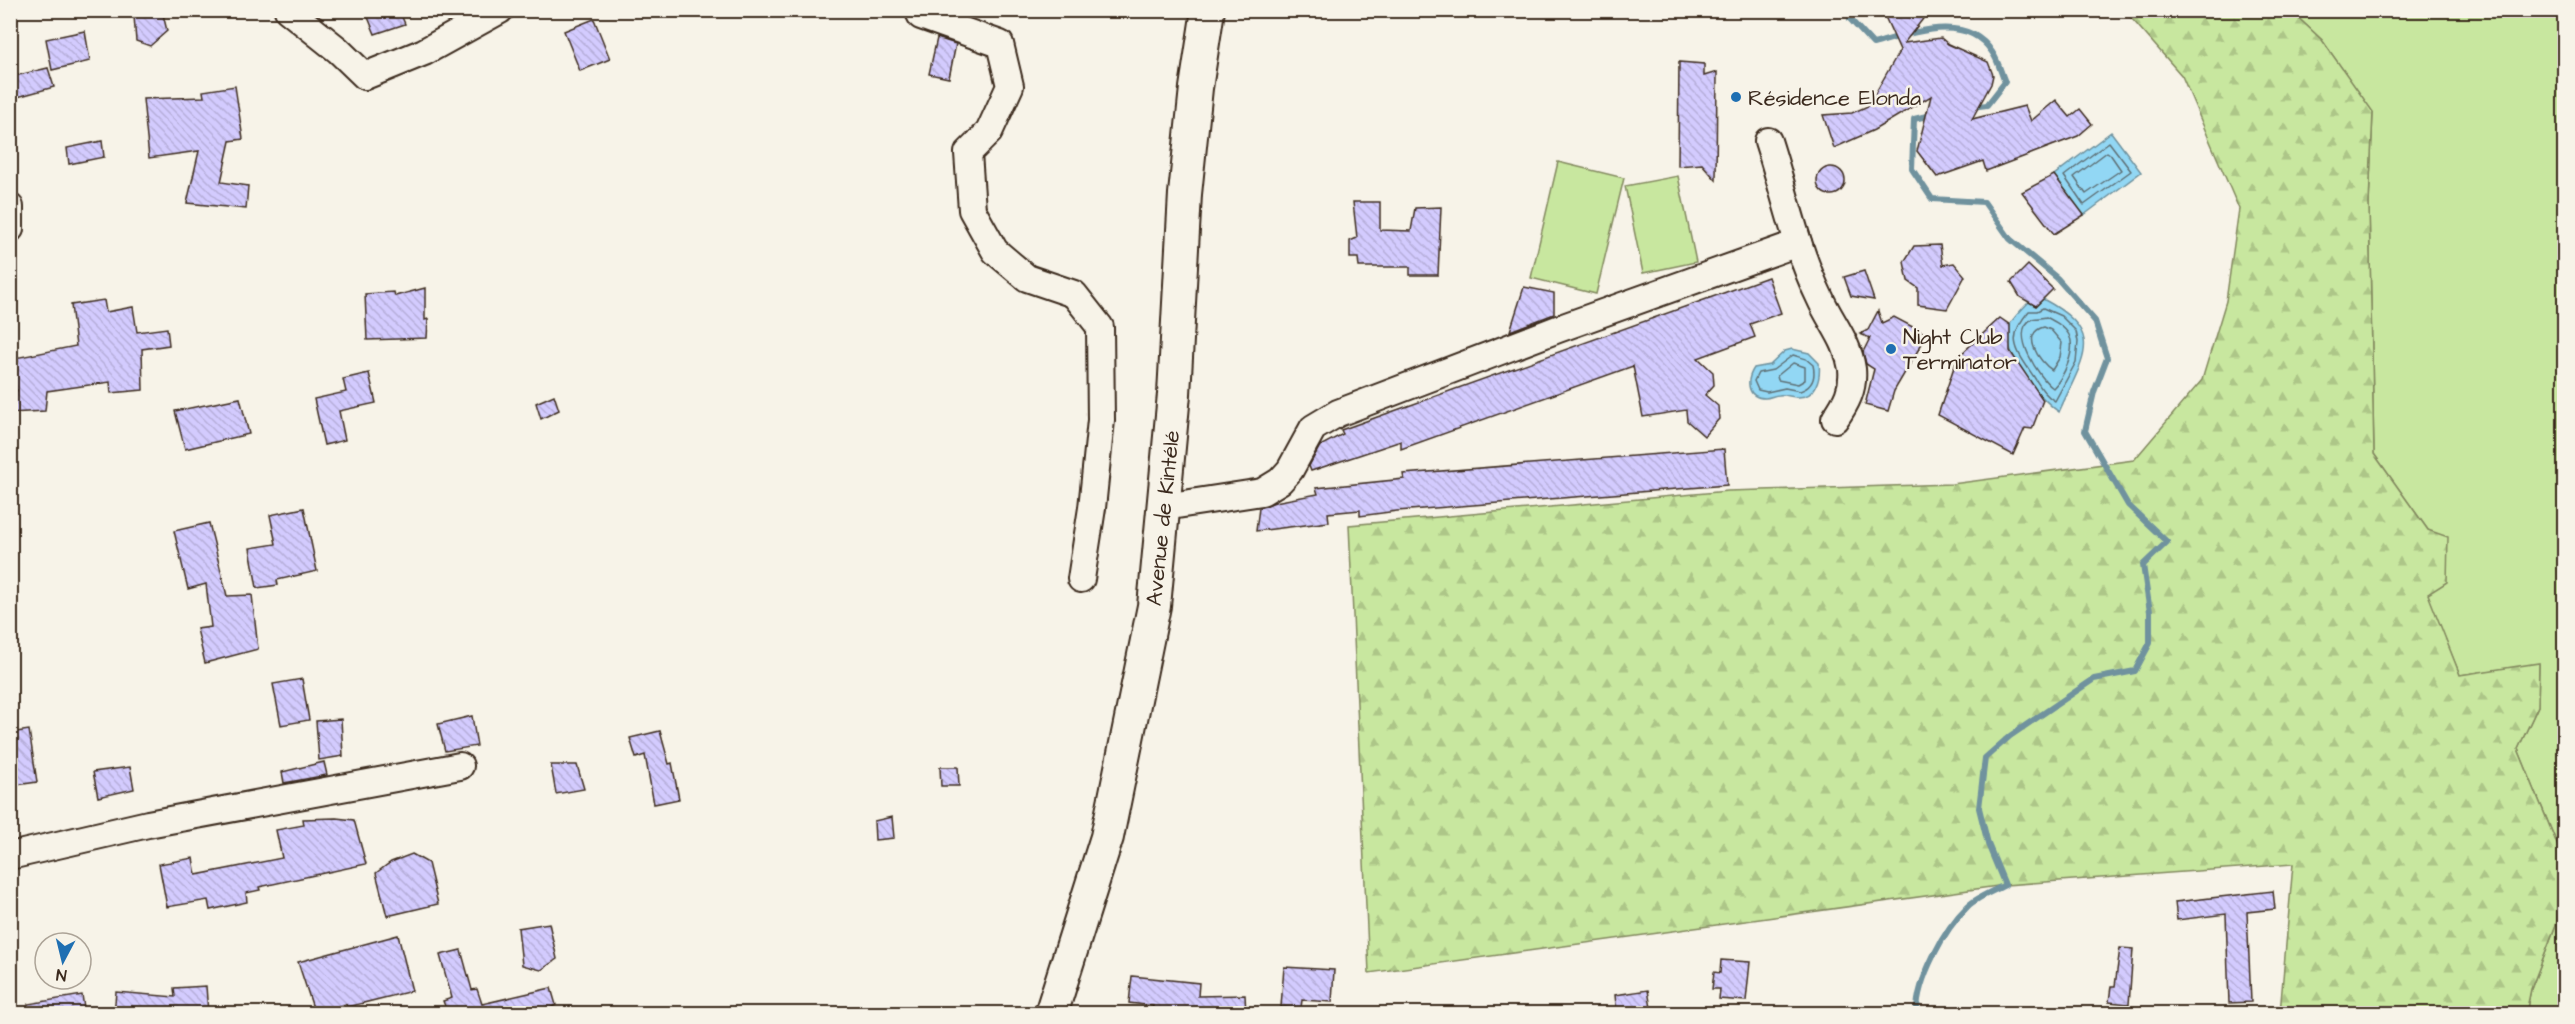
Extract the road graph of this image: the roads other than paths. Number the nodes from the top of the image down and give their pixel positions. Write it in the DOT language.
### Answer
graph roads {
  1 [pos="288,10"];
  2 [pos="500,10"];
  3 [pos="918,10"];
  4 [pos="1208,10"];
  5 [pos="1768,141"];
  6 [pos="1798,243"];
  7 [pos="1835,419"];
  8 [pos="1164,507"];
  9 [pos="1081,579"];
  10 [pos="460,766"];
  11 [pos="10,856"];
  12 [pos="1051,1014"];
  1 -- 2 [label="street"];
  3 -- 9 [label="street"];
  4 -- 8 [label="main road, Avenue de Kintélé"];
  5 -- 6 [label="street"];
  6 -- 7 [label="street"];
  6 -- 8 [label="street"];
  8 -- 12 [label="main road, Avenue de Kintélé"];
  10 -- 11 [label="street"];
}
